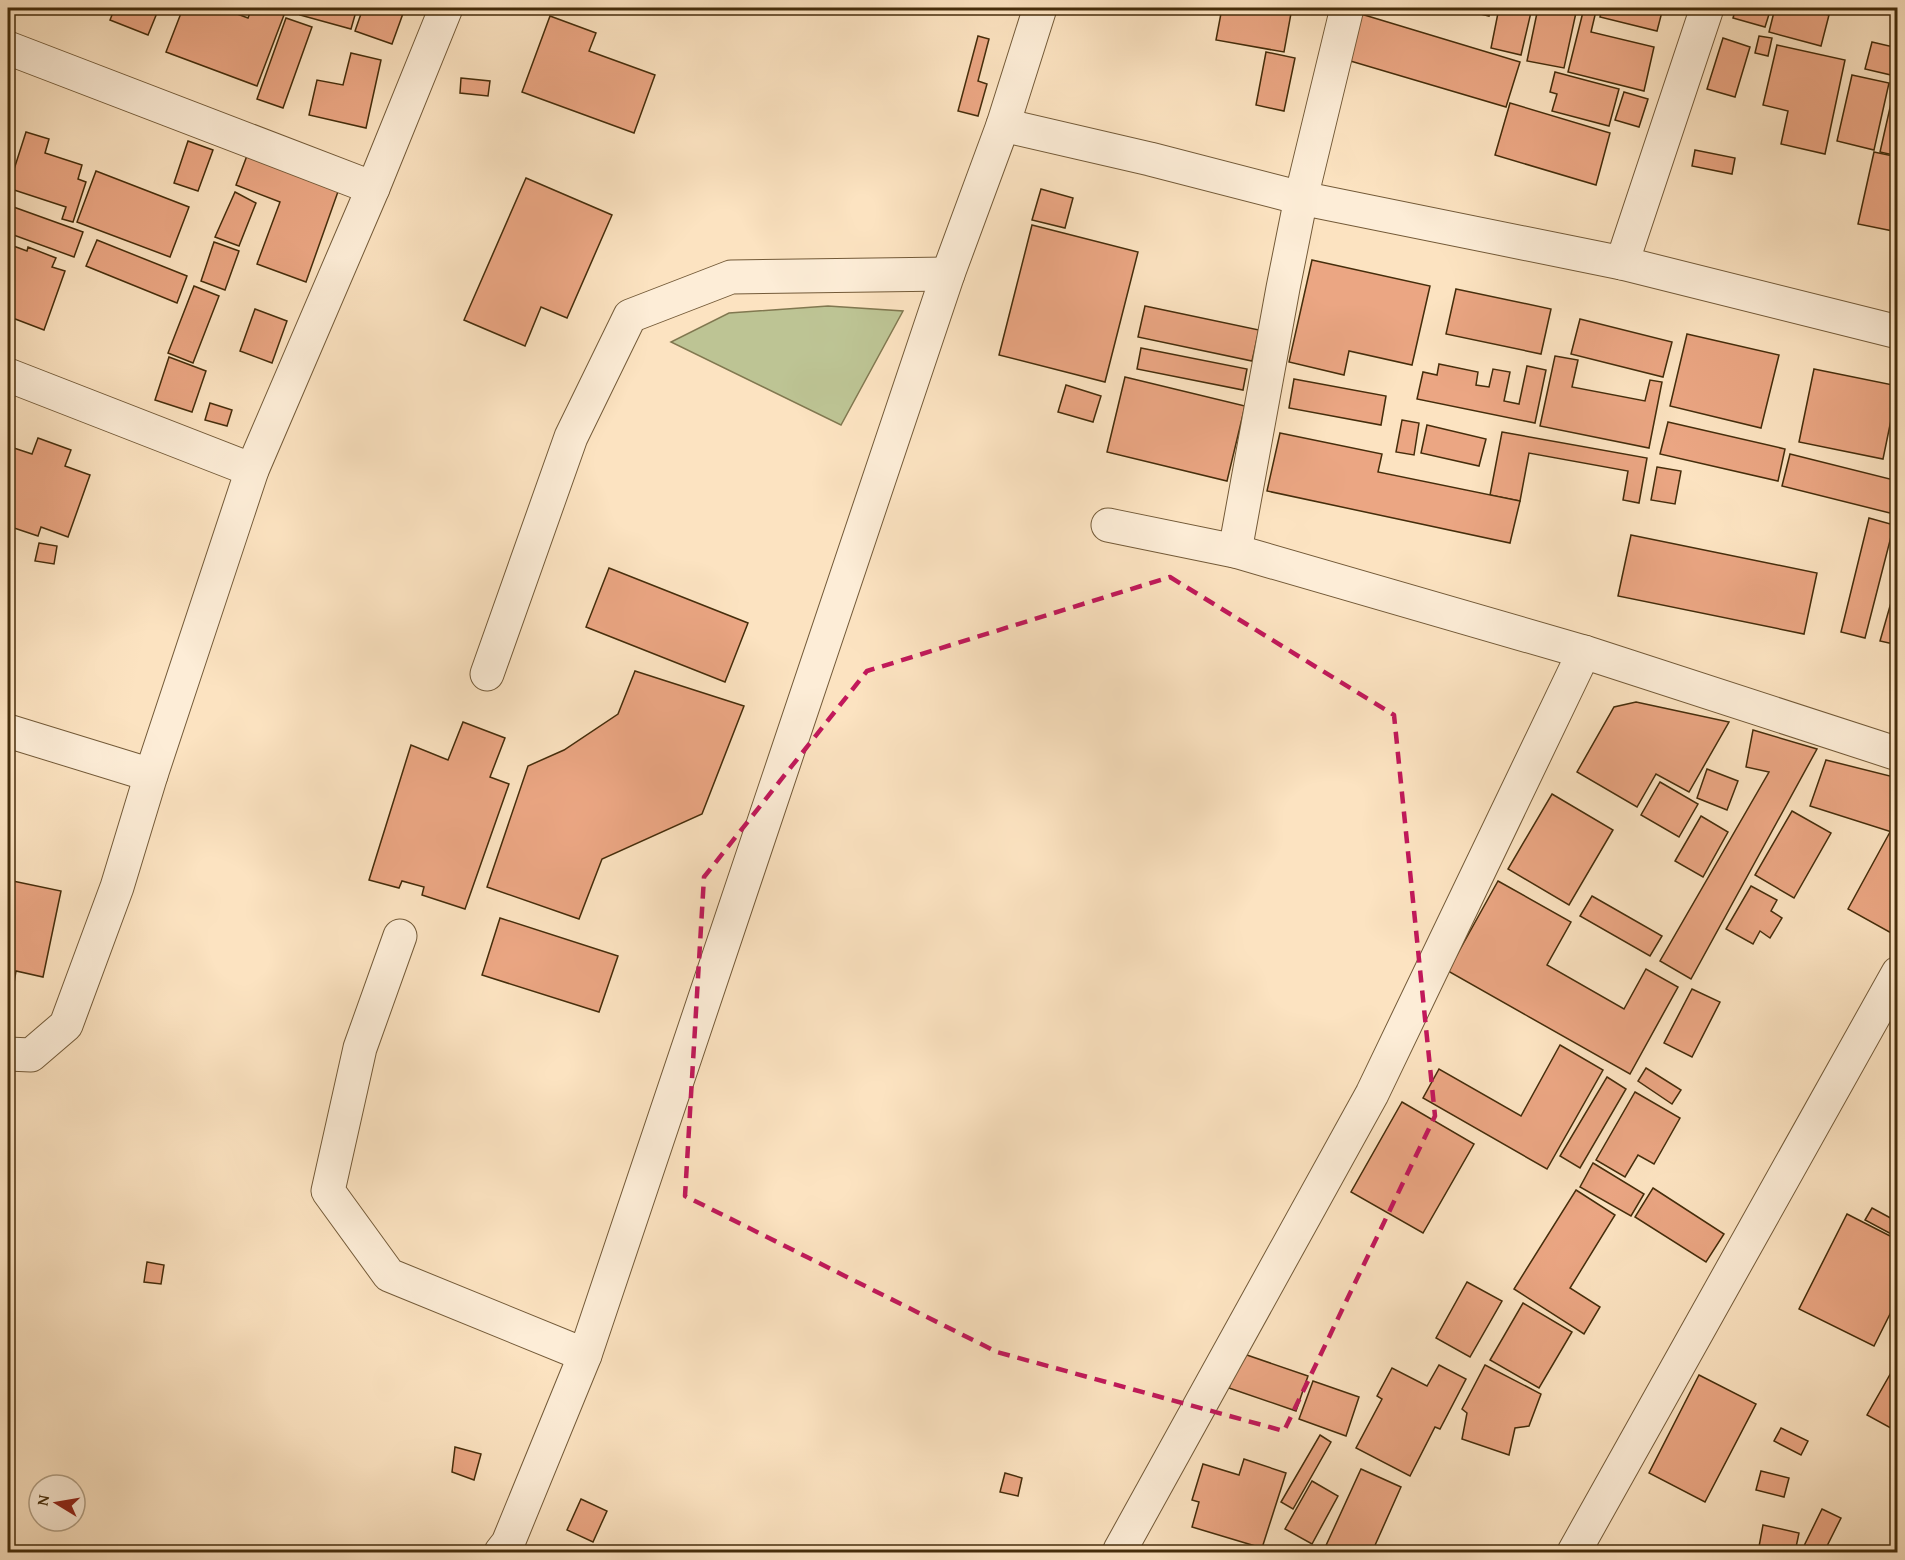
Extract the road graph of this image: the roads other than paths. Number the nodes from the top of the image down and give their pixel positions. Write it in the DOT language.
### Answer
graph roads {
  1 [pos="446,8"];
  2 [pos="1040,8"];
  3 [pos="1347,8"];
  4 [pos="1707,8"];
  5 [pos="8,48"];
  6 [pos="1003,125"];
  7 [pos="373,188"];
  8 [pos="1301,198"];
  9 [pos="1622,263"];
  10 [pos="948,274"];
  11 [pos="1898,332"];
  12 [pos="8,375"];
  13 [pos="252,470"];
  14 [pos="1108,525"];
  15 [pos="1235,551"];
  16 [pos="1584,652"];
  17 [pos="487,674"];
  18 [pos="8,731"];
  19 [pos="1898,754"];
  20 [pos="151,775"];
  21 [pos="400,936"];
  22 [pos="1898,972"];
  23 [pos="8,1054"];
  24 [pos="585,1354"];
  25 [pos="1120,1550"];
  26 [pos="501,1552"];
  27 [pos="1574,1552"];
  1 -- 7 [label="street"];
  2 -- 6 [label="street"];
  3 -- 8 [label="street"];
  4 -- 9 [label="street"];
  5 -- 7 [label="street"];
  6 -- 8 [label="street"];
  6 -- 10 [label="street"];
  7 -- 13 [label="street"];
  8 -- 9 [label="street"];
  8 -- 15 [label="street"];
  9 -- 11 [label="street"];
  10 -- 17 [label="street"];
  10 -- 24 [label="street"];
  12 -- 13 [label="street"];
  13 -- 20 [label="street"];
  14 -- 15 [label="street"];
  15 -- 16 [label="street"];
  16 -- 19 [label="street"];
  16 -- 25 [label="street"];
  18 -- 20 [label="street"];
  20 -- 23 [label="street"];
  21 -- 24 [label="street"];
  22 -- 27 [label="street"];
  24 -- 26 [label="street"];
}
